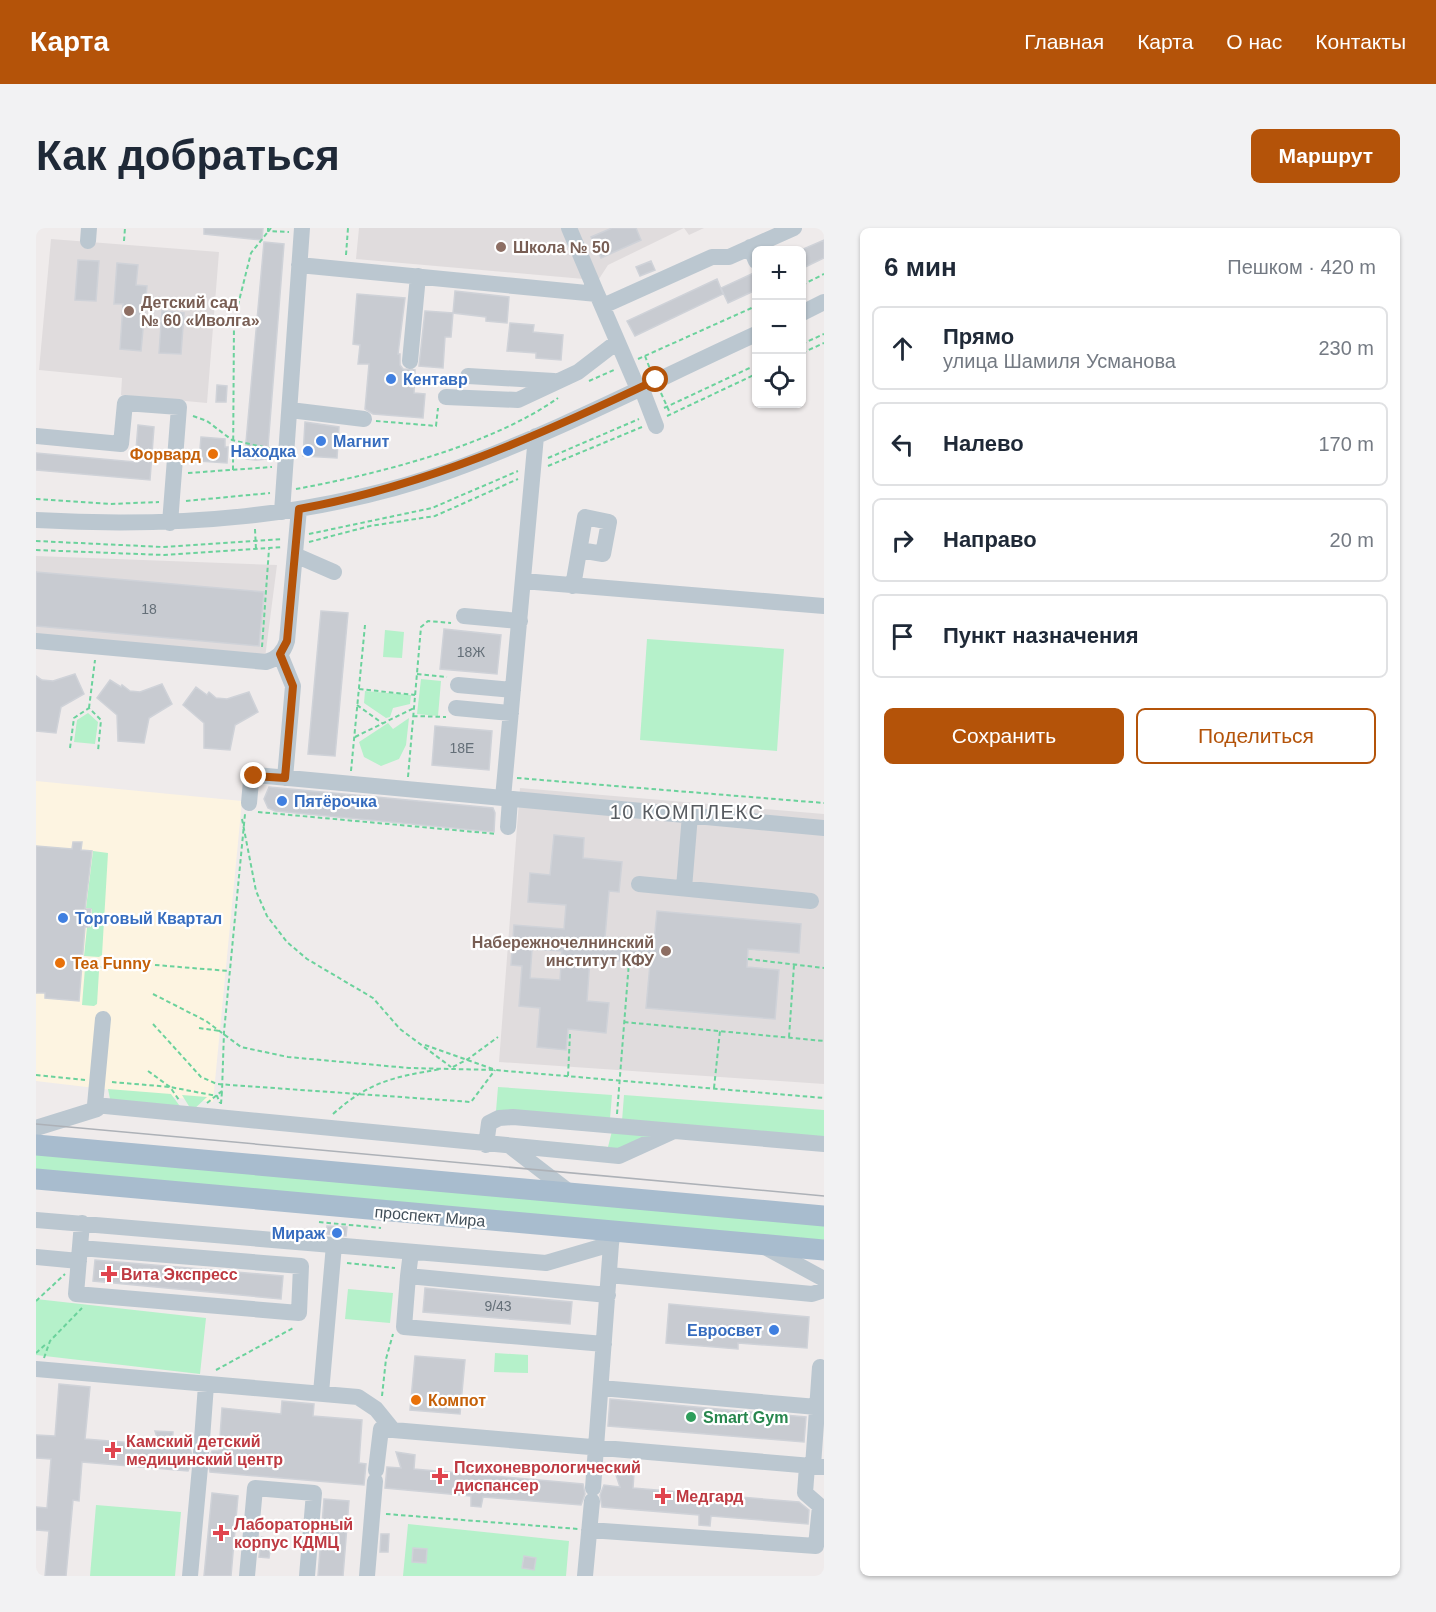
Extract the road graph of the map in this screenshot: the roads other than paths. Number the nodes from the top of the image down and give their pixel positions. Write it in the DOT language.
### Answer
graph roads {
  1 [pos="569,228"];
  2 [pos="794,228"];
  3 [pos="302,231"];
  4 [pos="766,246"];
  5 [pos="752,254"];
  6 [pos="299,265"];
  7 [pos="417,276"];
  8 [pos="600,300"];
  9 [pos="824,302"];
  10 [pos="806,311"];
  11 [pos="752,336"];
  12 [pos="617,342"];
  13 [pos="410,361"];
  14 [pos="468,376"];
  15 [pos="562,387"];
  16 [pos="640,388"];
  17 [pos="446,397"];
  18 [pos="290,410"];
  19 [pos="364,419"];
  20 [pos="656,426"];
  21 [pos="36,436"];
  22 [pos="536,436"];
  23 [pos="290,511"];
  24 [pos="36,520"];
  25 [pos="170,523"];
  26 [pos="580,550"];
  27 [pos="295,555"];
  28 [pos="334,572"];
  29 [pos="523,581"];
  30 [pos="573,586"];
  31 [pos="824,606"];
  32 [pos="464,616"];
  33 [pos="520,621"];
  34 [pos="36,641"];
  35 [pos="36,652"];
  36 [pos="280,654"];
  37 [pos="182,655"];
  38 [pos="458,685"];
  39 [pos="513,690"];
  40 [pos="456,708"];
  41 [pos="511,713"];
  42 [pos="285,778"];
  43 [pos="507,798"];
  44 [pos="249,811"];
  45 [pos="690,816"];
  46 [pos="824,828"];
  47 [pos="505,831"];
  48 [pos="639,884"];
  49 [pos="684,888"];
  50 [pos="811,901"];
  51 [pos="103,1019"];
  52 [pos="95,1105"];
  53 [pos="36,1128"];
  54 [pos="674,1131"];
  55 [pos="824,1144"];
  56 [pos="36,1145"];
  57 [pos="486,1145"];
  58 [pos="510,1147"];
  59 [pos="36,1179"];
  60 [pos="572,1194"];
  61 [pos="824,1204"];
  62 [pos="814,1216"];
  63 [pos="36,1220"];
  64 [pos="82,1223"];
  65 [pos="612,1238"];
  66 [pos="302,1243"];
  67 [pos="334,1245"];
  68 [pos="764,1246"];
  69 [pos="824,1250"];
  70 [pos="411,1252"];
  71 [pos="79,1254"];
  72 [pos="36,1257"];
  73 [pos="301,1266"];
  74 [pos="609,1275"];
  75 [pos="408,1276"];
  76 [pos="824,1279"];
  77 [pos="824,1290"];
  78 [pos="608,1295"];
  79 [pos="604,1344"];
  80 [pos="820,1367"];
  81 [pos="38,1369"];
  82 [pos="207,1385"];
  83 [pos="600,1388"];
  84 [pos="321,1393"];
  85 [pos="817,1407"];
  86 [pos="393,1430"];
  87 [pos="596,1446"];
  88 [pos="815,1466"];
  89 [pos="589,1530"];
  90 [pos="190,1576"];
  91 [pos="247,1576"];
  92 [pos="307,1576"];
  93 [pos="367,1576"];
  94 [pos="585,1576"];
  1 -- 8 [label="street"];
  2 -- 4 [label="street"];
  3 -- 6 [label="street"];
  5 -- 8 [label="street"];
  6 -- 7 [label="street"];
  6 -- 18 [label="street"];
  7 -- 8 [label="street"];
  7 -- 13 [label="street"];
  8 -- 12 [label="street"];
  9 -- 10 [label="street"];
  11 -- 16 [label="street"];
  12 -- 15 [label="street"];
  12 -- 16 [label="street"];
  14 -- 15 [label="street"];
  15 -- 17 [label="street"];
  16 -- 20 [label="street"];
  16 -- 22 [label="street"];
  18 -- 19 [label="street"];
  18 -- 23 [label="street"];
  21 -- 25 [label="street"];
  22 -- 23 [label="street"];
  22 -- 29 [label="street"];
  23 -- 25 [label="street"];
  23 -- 27 [label="street"];
  24 -- 25 [label="street"];
  26 -- 30 [label="street"];
  27 -- 28 [label="street"];
  27 -- 36 [label="street"];
  29 -- 30 [label="street"];
  29 -- 33 [label="street"];
  30 -- 31 [label="street"];
  32 -- 33 [label="street"];
  33 -- 39 [label="street"];
  34 -- 37 [label="street"];
  35 -- 37 [label="street"];
  36 -- 37 [label="street"];
  36 -- 42 [label="street"];
  38 -- 39 [label="street"];
  39 -- 41 [label="street"];
  40 -- 41 [label="street"];
  41 -- 43 [label="street"];
  42 -- 43 [label="street"];
  42 -- 44 [label="street"];
  43 -- 45 [label="street"];
  43 -- 47 [label="street"];
  45 -- 46 [label="street"];
  45 -- 49 [label="street"];
  48 -- 49 [label="street"];
  49 -- 50 [label="street"];
  51 -- 52 [label="street"];
  52 -- 53 [label="street"];
  52 -- 57 [label="street"];
  54 -- 55 [label="street"];
  54 -- 57 [label="street"];
  54 -- 58 [label="street"];
  56 -- 60 [label="main road"];
  57 -- 58 [label="street"];
  58 -- 60 [label="street"];
  59 -- 65 [label="main road, проспект Мира"];
  60 -- 62 [label="main road"];
  61 -- 62 [label="street"];
  63 -- 64 [label="street"];
  64 -- 66 [label="street"];
  64 -- 71 [label="street"];
  65 -- 68 [label="main road, проспект Мира"];
  65 -- 70 [label="street"];
  65 -- 74 [label="street"];
  66 -- 67 [label="street"];
  66 -- 73 [label="street"];
  67 -- 70 [label="street"];
  67 -- 84 [label="street"];
  68 -- 69 [label="main road, проспект Мира"];
  68 -- 76 [label="street"];
  70 -- 75 [label="street"];
  71 -- 72 [label="street"];
  71 -- 73 [label="street"];
  71 -- 73 [label="street"];
  74 -- 77 [label="street"];
  74 -- 78 [label="street"];
  75 -- 78 [label="street"];
  75 -- 79 [label="street"];
  78 -- 79 [label="street"];
  79 -- 83 [label="street"];
  80 -- 85 [label="street"];
  81 -- 82 [label="street"];
  82 -- 84 [label="street"];
  82 -- 90 [label="street"];
  83 -- 85 [label="street"];
  83 -- 87 [label="street"];
  84 -- 86 [label="street"];
  85 -- 88 [label="street"];
  86 -- 87 [label="street"];
  86 -- 93 [label="street"];
  87 -- 88 [label="street"];
  87 -- 89 [label="street"];
  88 -- 89 [label="street"];
  89 -- 94 [label="street"];
  91 -- 92 [label="street"];
}
